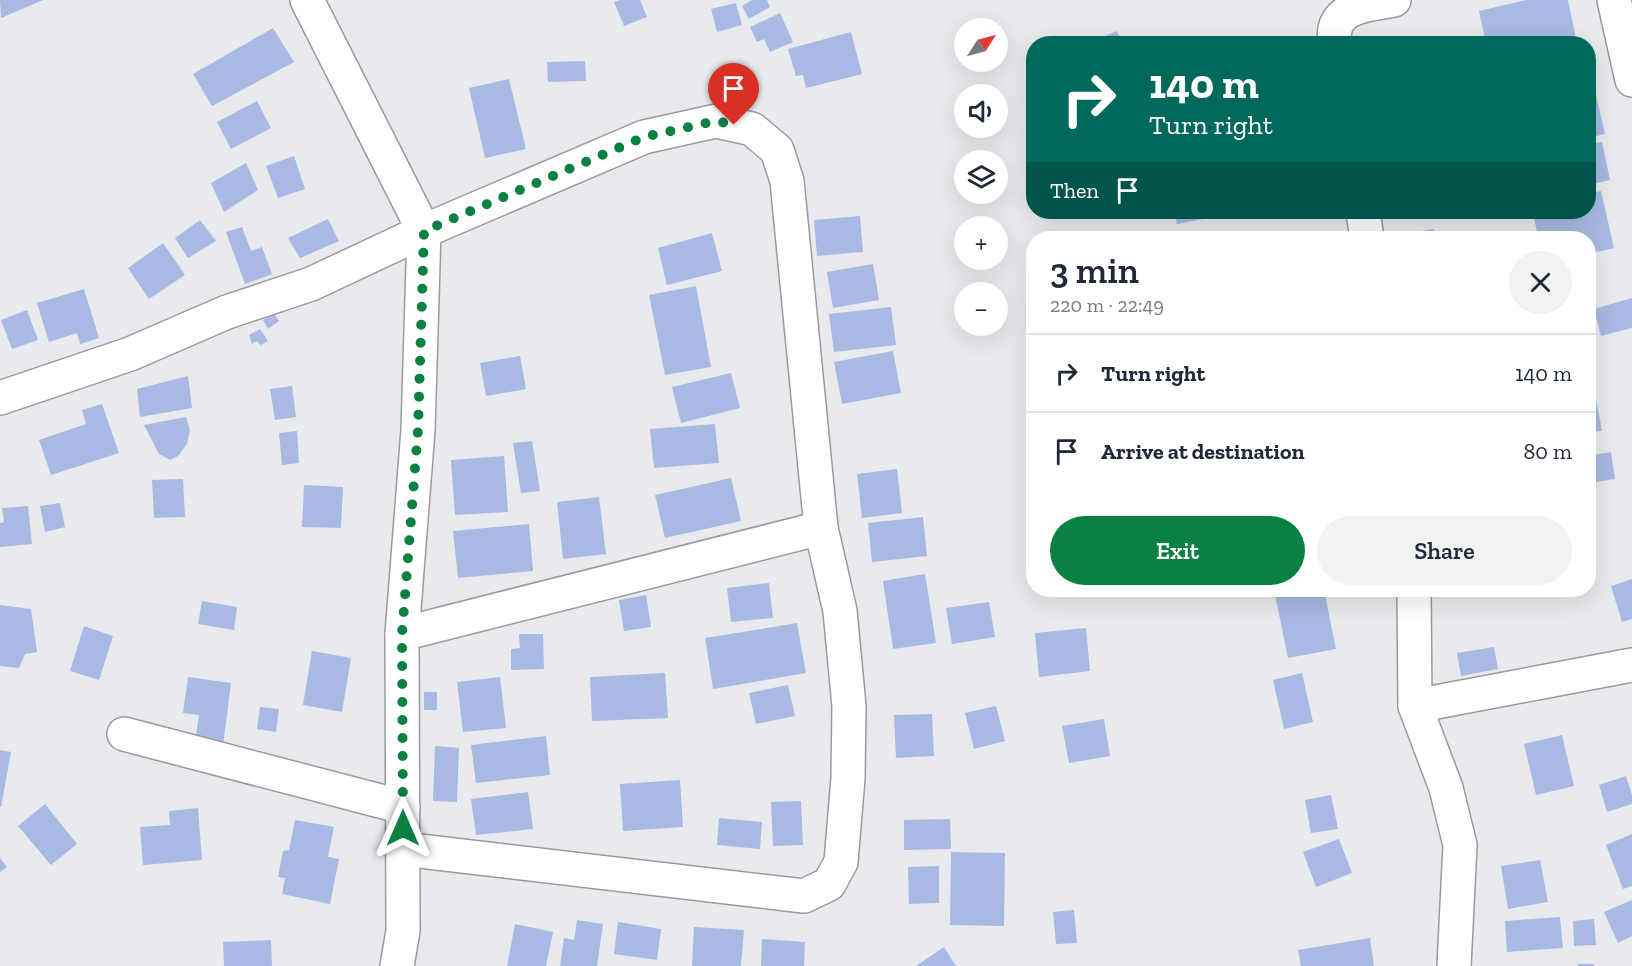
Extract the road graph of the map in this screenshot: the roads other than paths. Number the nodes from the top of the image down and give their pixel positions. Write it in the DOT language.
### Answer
graph roads {
  1 [pos="307,0"];
  2 [pos="1394,0"];
  3 [pos="1614,0"];
  4 [pos="1334,36"];
  5 [pos="1632,80"];
  6 [pos="424,231"];
  7 [pos="0,398"];
  8 [pos="821,528"];
  9 [pos="1414,597"];
  10 [pos="402,634"];
  11 [pos="1632,664"];
  12 [pos="1415,706"];
  13 [pos="124,734"];
  14 [pos="403,807"];
  15 [pos="403,849"];
  16 [pos="397,966"];
  17 [pos="1454,966"];
  1 -- 6 [label="street"];
  2 -- 4 [label="street"];
  3 -- 5 [label="street"];
  6 -- 7 [label="street"];
  6 -- 8 [label="street"];
  6 -- 10 [label="street"];
  8 -- 10 [label="street"];
  8 -- 15 [label="street"];
  9 -- 12 [label="street"];
  10 -- 14 [label="street"];
  11 -- 12 [label="street"];
  12 -- 17 [label="street"];
  13 -- 14 [label="street"];
  14 -- 15 [label="street"];
  15 -- 16 [label="street"];
}
